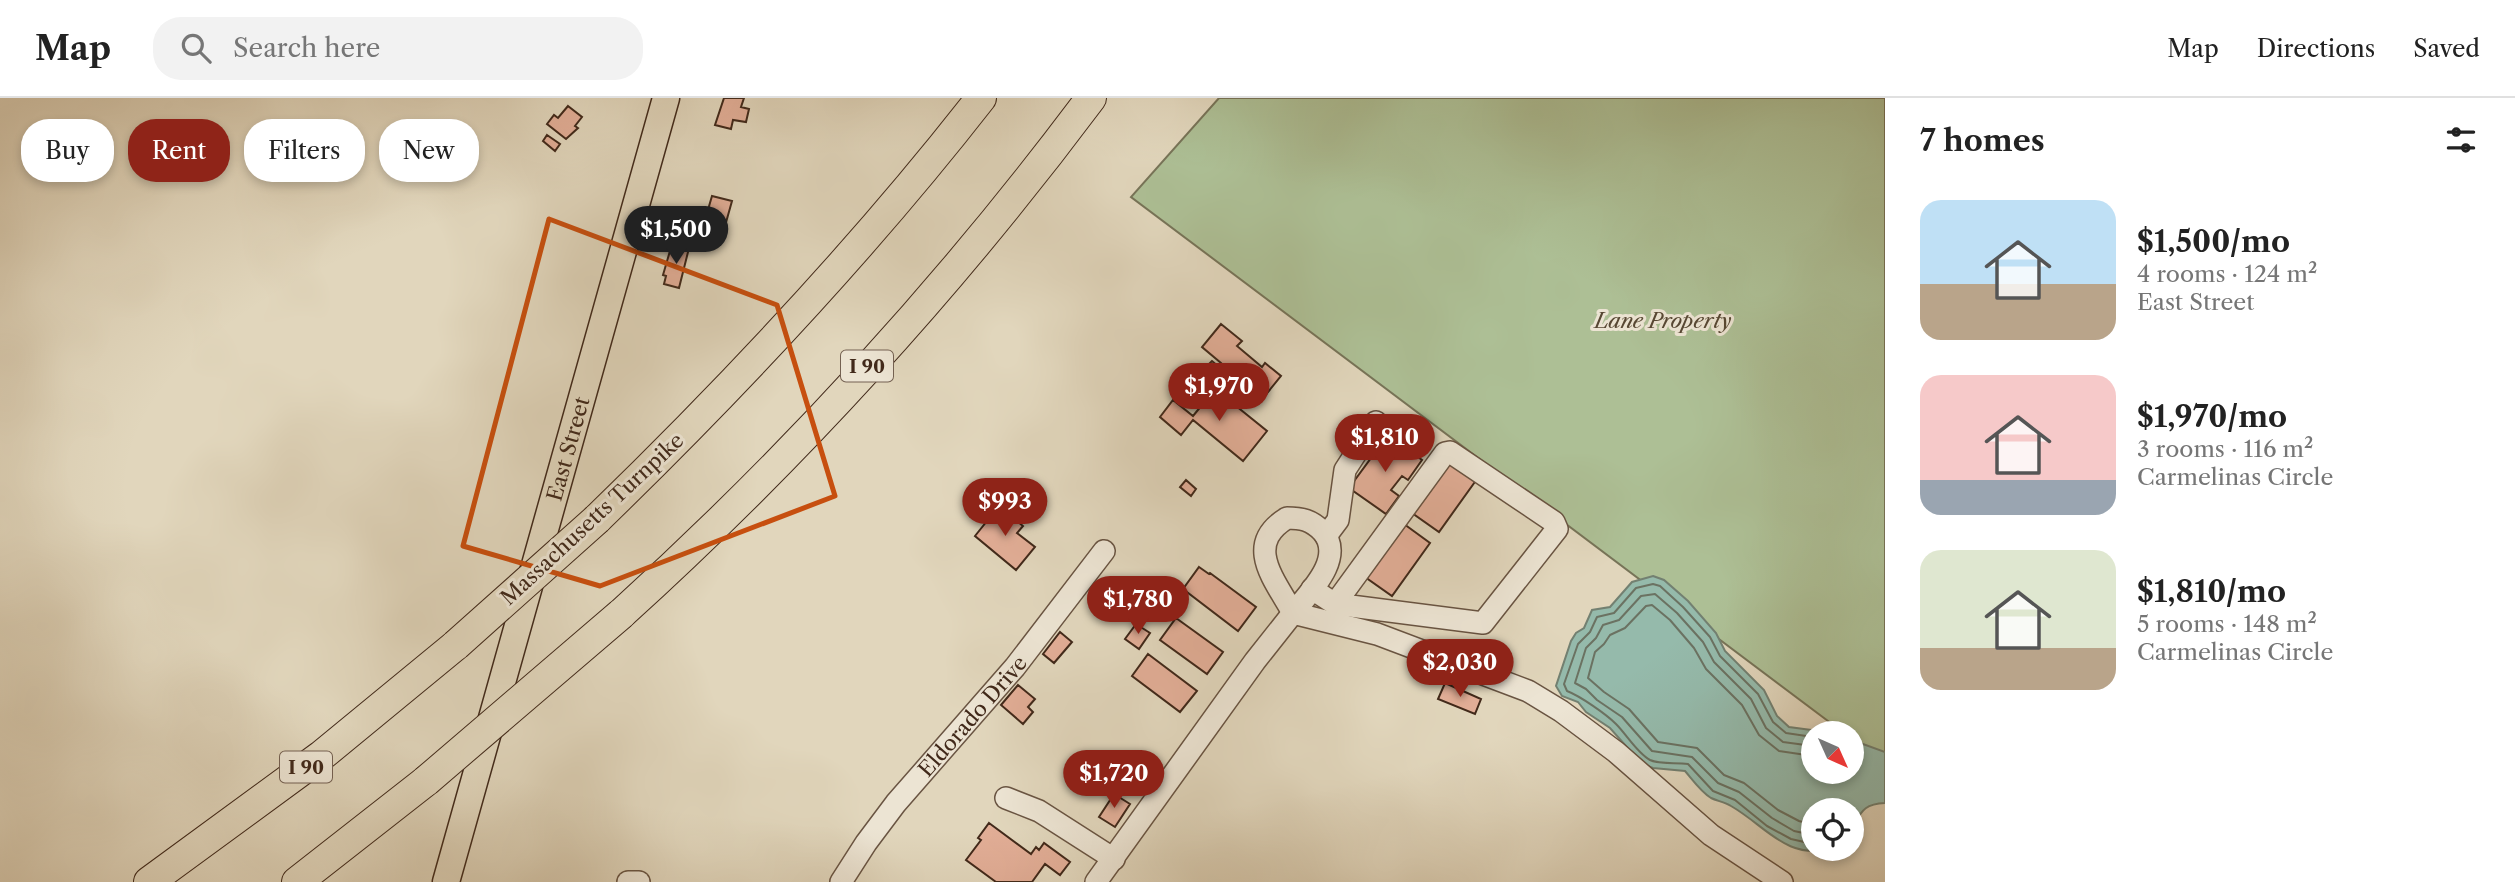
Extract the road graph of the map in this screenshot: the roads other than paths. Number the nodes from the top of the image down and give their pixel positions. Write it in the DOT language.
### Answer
graph roads {
  1 [pos="666,98"];
  2 [pos="961,98"];
  3 [pos="981,98"];
  4 [pos="1091,98"];
  5 [pos="1097,98"];
  6 [pos="1073,122"];
  7 [pos="839,267"];
  8 [pos="1376,422"];
  9 [pos="1326,536"];
  10 [pos="1104,551"];
  11 [pos="1312,589"];
  12 [pos="1335,604"];
  13 [pos="1293,613"];
  14 [pos="1006,798"];
  15 [pos="1114,859"];
  16 [pos="149,882"];
  17 [pos="297,882"];
  18 [pos="446,882"];
  19 [pos="628,882"];
  20 [pos="639,882"];
  21 [pos="841,882"];
  22 [pos="1096,882"];
  23 [pos="1782,882"];
  1 -- 18 [label="main road, East Street"];
  2 -- 7 [label="highway"];
  3 -- 7 [label="highway, Massachusetts Turnpike / I 90"];
  4 -- 6 [label="highway, I 90"];
  5 -- 6 [label="highway"];
  6 -- 17 [label="highway, I 90, bridge"];
  7 -- 16 [label="highway, Massachusetts Turnpike / I 90, bridge"];
  8 -- 9 [label="street"];
  9 -- 11 [label="street"];
  9 -- 13 [label="street"];
  10 -- 21 [label="street, Eldorado Drive"];
  11 -- 12 [label="street"];
  11 -- 13 [label="street"];
  12 -- 12 [label="street"];
  13 -- 15 [label="street"];
  13 -- 23 [label="street"];
  14 -- 15 [label="street"];
  15 -- 22 [label="street"];
  19 -- 20 [label="street"];
}
